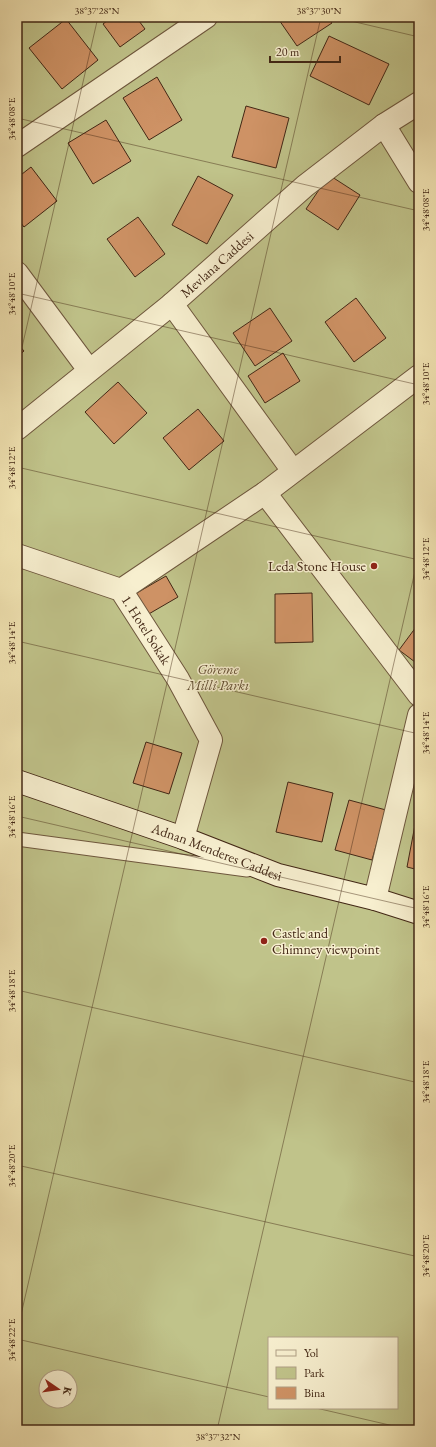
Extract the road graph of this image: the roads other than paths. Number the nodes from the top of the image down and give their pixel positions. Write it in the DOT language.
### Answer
graph roads {
  1 [pos="206,17"];
  2 [pos="419,103"];
  3 [pos="384,125"];
  4 [pos="17,146"];
  5 [pos="419,182"];
  6 [pos="17,273"];
  7 [pos="172,304"];
  8 [pos="89,370"];
  9 [pos="417,382"];
  10 [pos="17,429"];
  11 [pos="292,472"];
  12 [pos="265,493"];
  13 [pos="17,555"];
  14 [pos="121,590"];
  15 [pos="419,695"];
  16 [pos="419,715"];
  17 [pos="17,781"];
  18 [pos="183,838"];
  19 [pos="17,839"];
  20 [pos="278,875"];
  21 [pos="375,900"];
  22 [pos="419,914"];
  1 -- 4 [label="street"];
  2 -- 3 [label="street, Mevlana Caddesi"];
  3 -- 5 [label="street"];
  3 -- 7 [label="street, Mevlana Caddesi"];
  6 -- 8 [label="street"];
  7 -- 8 [label="street, Mevlana Caddesi"];
  7 -- 11 [label="street"];
  8 -- 10 [label="street, Mevlana Caddesi"];
  9 -- 11 [label="street"];
  11 -- 12 [label="street"];
  12 -- 14 [label="street"];
  12 -- 15 [label="street"];
  13 -- 14 [label="street, 1. Hotel Sokak"];
  14 -- 18 [label="street, 1. Hotel Sokak"];
  16 -- 21 [label="street"];
  17 -- 18 [label="street, Adnan Menderes Caddesi"];
  18 -- 20 [label="street, Adnan Menderes Caddesi"];
  19 -- 20 [label="lane"];
  20 -- 21 [label="street, Adnan Menderes Caddesi"];
  21 -- 22 [label="street, Adnan Menderes Caddesi"];
}
